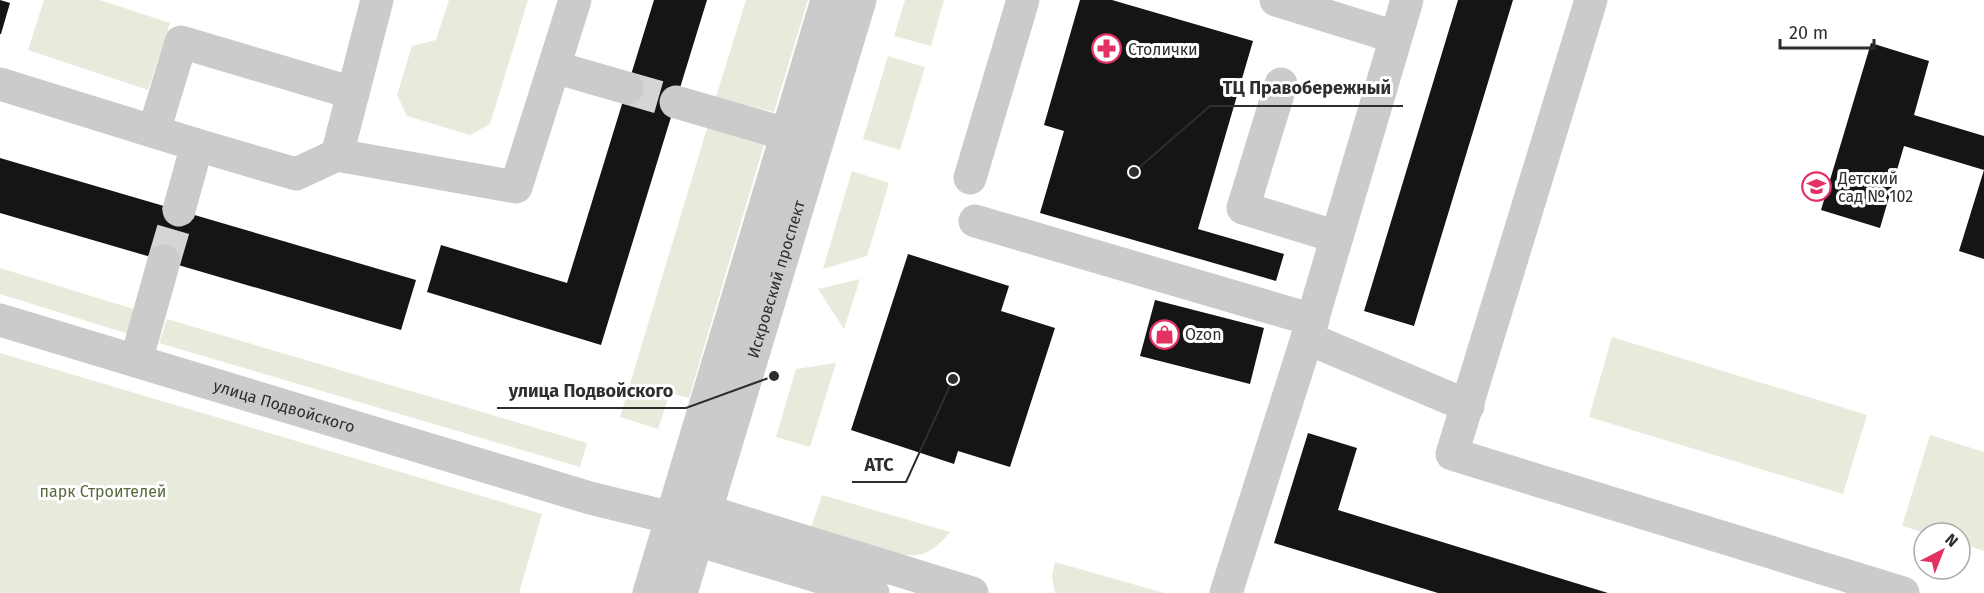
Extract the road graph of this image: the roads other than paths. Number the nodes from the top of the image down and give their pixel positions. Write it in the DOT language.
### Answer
graph roads {
  1 [pos="377,0"];
  2 [pos="575,0"];
  3 [pos="827,0"];
  4 [pos="861,0"];
  5 [pos="1023,0"];
  6 [pos="1276,0"];
  7 [pos="1407,0"];
  8 [pos="1591,0"];
  9 [pos="1395,37"];
  10 [pos="554,67"];
  11 [pos="0,84"];
  12 [pos="1281,84"];
  13 [pos="627,88"];
  14 [pos="353,93"];
  15 [pos="676,102"];
  16 [pos="154,132"];
  17 [pos="802,138"];
  18 [pos="197,145"];
  19 [pos="337,154"];
  20 [pos="970,178"];
  21 [pos="179,210"];
  22 [pos="975,221"];
  23 [pos="1337,237"];
  24 [pos="164,261"];
  25 [pos="0,320"];
  26 [pos="1310,329"];
  27 [pos="136,361"];
  28 [pos="1468,406"];
  29 [pos="672,518"];
  30 [pos="701,525"];
  31 [pos="649,593"];
  32 [pos="681,593"];
  33 [pos="873,593"];
  34 [pos="972,593"];
  35 [pos="1226,593"];
  36 [pos="1903,593"];
  1 -- 14 [label="street"];
  2 -- 10 [label="street"];
  3 -- 17 [label="street, Искровский проспект"];
  4 -- 17 [label="street, Искровский проспект"];
  5 -- 20 [label="street"];
  6 -- 9 [label="street"];
  7 -- 9 [label="street"];
  8 -- 28 [label="street"];
  9 -- 23 [label="street"];
  10 -- 13 [label="street"];
  10 -- 19 [label="street"];
  11 -- 16 [label="street"];
  12 -- 23 [label="street"];
  14 -- 16 [label="street"];
  14 -- 19 [label="street"];
  15 -- 17 [label="street"];
  16 -- 18 [label="street"];
  17 -- 29 [label="street, Искровский проспект"];
  17 -- 30 [label="street, Искровский проспект"];
  18 -- 19 [label="street"];
  18 -- 21 [label="street"];
  22 -- 26 [label="street"];
  23 -- 26 [label="street"];
  24 -- 27 [label="street"];
  25 -- 27 [label="street, улица Подвойского"];
  26 -- 28 [label="street"];
  26 -- 35 [label="street"];
  27 -- 29 [label="street, улица Подвойского"];
  28 -- 36 [label="street"];
  29 -- 30 [label="street, улица Подвойского"];
  29 -- 31 [label="street, Искровский проспект"];
  30 -- 32 [label="street, Искровский проспект"];
  30 -- 33 [label="street, улица Подвойского"];
  30 -- 34 [label="street, улица Подвойского"];
}
